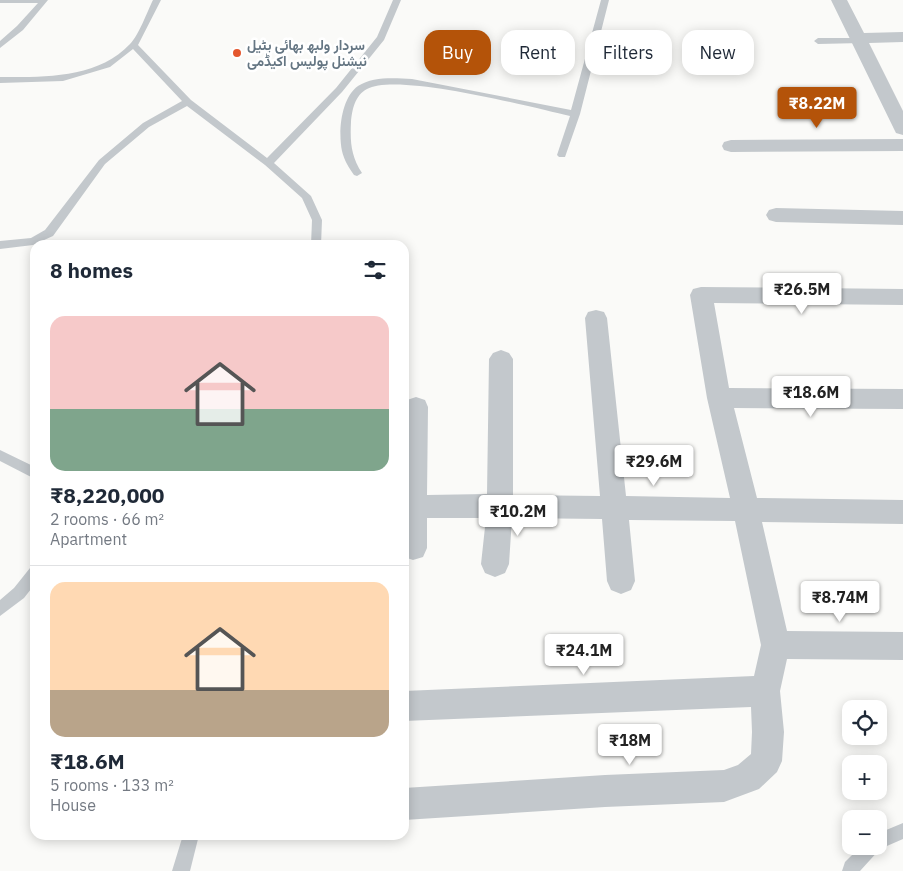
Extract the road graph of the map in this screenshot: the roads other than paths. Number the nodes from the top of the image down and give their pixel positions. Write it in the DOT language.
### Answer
graph roads {
  1 [pos="43,0"];
  2 [pos="157,0"];
  3 [pos="397,0"];
  4 [pos="604,0"];
  5 [pos="839,0"];
  6 [pos="0,1"];
  7 [pos="903,37"];
  8 [pos="858,39"];
  9 [pos="818,41"];
  10 [pos="0,45"];
  11 [pos="134,45"];
  12 [pos="879,56"];
  13 [pos="0,80"];
  14 [pos="903,92"];
  15 [pos="188,102"];
  16 [pos="576,114"];
  17 [pos="903,129"];
  18 [pos="903,145"];
  19 [pos="731,146"];
  20 [pos="562,155"];
  21 [pos="268,163"];
  22 [pos="357,173"];
  23 [pos="776,215"];
  24 [pos="903,218"];
  25 [pos="35,240"];
  26 [pos="316,240"];
  27 [pos="30,241"];
  28 [pos="0,246"];
  29 [pos="903,298"];
  30 [pos="596,318"];
  31 [pos="501,359"];
  32 [pos="719,398"];
  33 [pos="903,399"];
  34 [pos="416,407"];
  35 [pos="0,455"];
  36 [pos="30,470"];
  37 [pos="500,506"];
  38 [pos="409,507"];
  39 [pos="612,508"];
  40 [pos="746,509"];
  41 [pos="903,512"];
  42 [pos="413,548"];
  43 [pos="495,564"];
  44 [pos="30,579"];
  45 [pos="621,581"];
  46 [pos="0,609"];
  47 [pos="776,645"];
  48 [pos="903,646"];
  49 [pos="765,691"];
  50 [pos="409,706"];
  51 [pos="409,804"];
  52 [pos="903,831"];
  53 [pos="887,838"];
  54 [pos="190,840"];
  55 [pos="864,855"];
  56 [pos="181,871"];
  57 [pos="851,871"];
  1 -- 6 [label="lane"];
  1 -- 10 [label="lane"];
  2 -- 11 [label="lane"];
  3 -- 21 [label="lane"];
  4 -- 16 [label="lane"];
  5 -- 8 [label="street"];
  7 -- 8 [label="street"];
  8 -- 9 [label="lane"];
  8 -- 17 [label="street"];
  11 -- 13 [label="lane"];
  11 -- 15 [label="lane"];
  12 -- 14 [label="street"];
  15 -- 21 [label="lane"];
  15 -- 25 [label="lane"];
  16 -- 20 [label="lane"];
  16 -- 22 [label="lane"];
  18 -- 19 [label="street"];
  21 -- 26 [label="lane"];
  23 -- 24 [label="street"];
  27 -- 28 [label="lane"];
  29 -- 32 [label="street"];
  30 -- 39 [label="street"];
  31 -- 37 [label="street"];
  32 -- 33 [label="street"];
  32 -- 40 [label="street"];
  34 -- 38 [label="street"];
  35 -- 36 [label="lane"];
  37 -- 38 [label="street"];
  37 -- 39 [label="street"];
  37 -- 43 [label="street"];
  38 -- 42 [label="street"];
  39 -- 40 [label="street"];
  39 -- 45 [label="street"];
  40 -- 41 [label="street"];
  40 -- 47 [label="street"];
  44 -- 46 [label="lane"];
  47 -- 48 [label="street"];
  47 -- 49 [label="street"];
  49 -- 50 [label="street"];
  49 -- 51 [label="street"];
  52 -- 53 [label="lane"];
  54 -- 56 [label="lane"];
  55 -- 57 [label="lane"];
}
